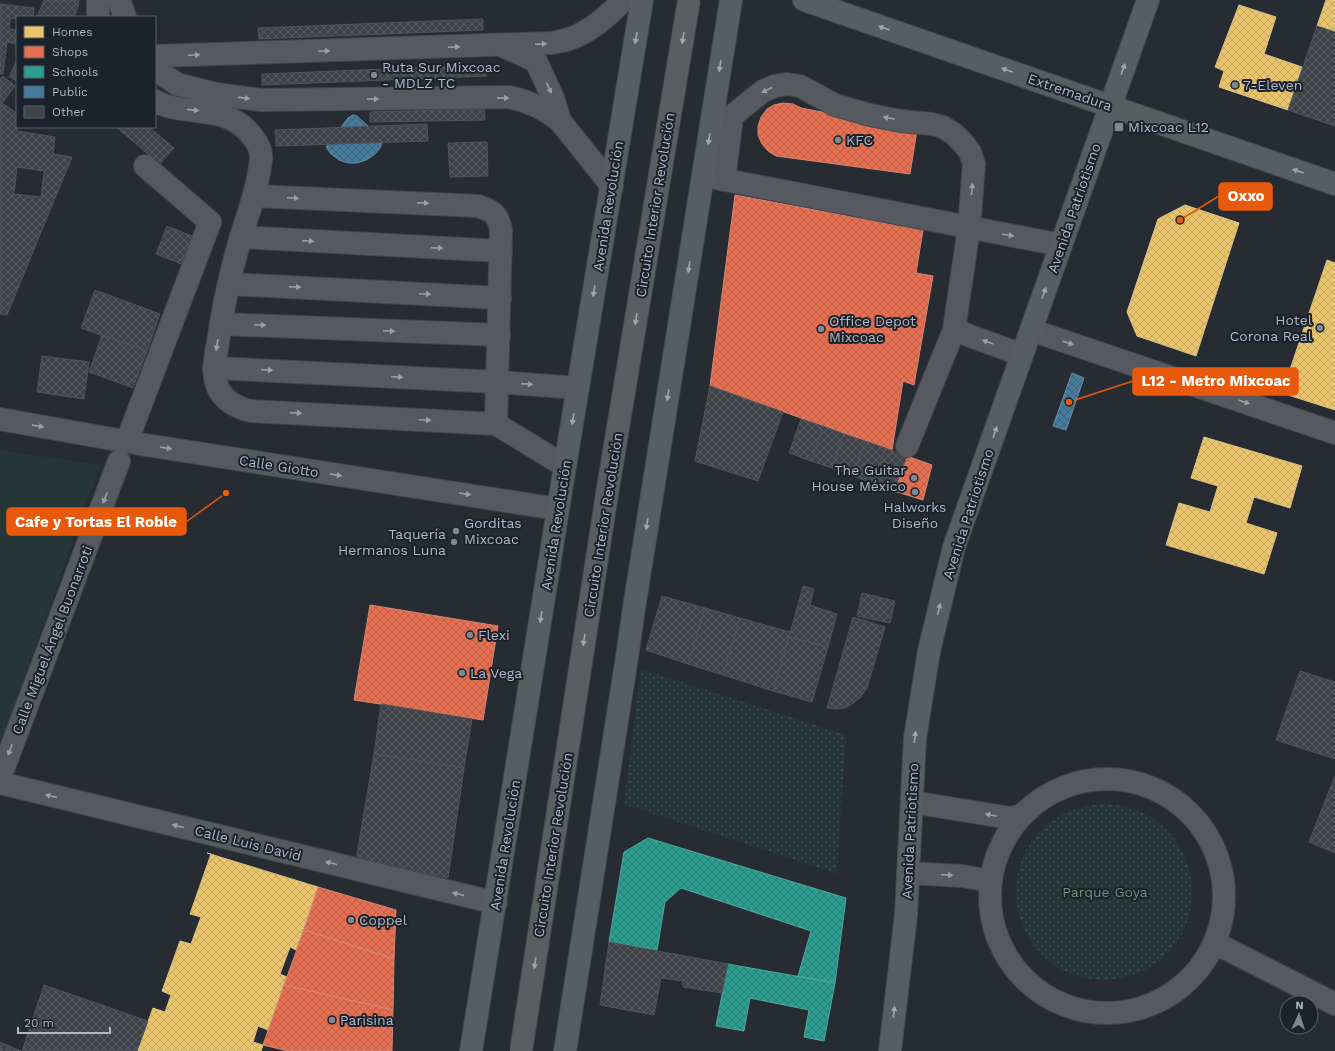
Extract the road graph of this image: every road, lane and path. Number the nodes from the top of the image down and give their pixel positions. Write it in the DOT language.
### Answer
graph roads {
  1 [pos="98,0"];
  2 [pos="119,0"];
  3 [pos="623,0"];
  4 [pos="642,0"];
  5 [pos="689,0"];
  6 [pos="731,0"];
  7 [pos="804,0"];
  8 [pos="1148,0"];
  9 [pos="98,16"];
  10 [pos="125,16"];
  11 [pos="502,45"];
  12 [pos="156,56"];
  13 [pos="156,69"];
  14 [pos="156,101"];
  15 [pos="1110,106"];
  16 [pos="560,121"];
  17 [pos="145,166"];
  18 [pos="703,176"];
  19 [pos="724,180"];
  20 [pos="1335,184"];
  21 [pos="612,186"];
  22 [pos="254,196"];
  23 [pos="969,228"];
  24 [pos="241,237"];
  25 [pos="1061,245"];
  26 [pos="502,251"];
  27 [pos="228,284"];
  28 [pos="500,298"];
  29 [pos="221,324"];
  30 [pos="954,330"];
  31 [pos="1031,330"];
  32 [pos="498,335"];
  33 [pos="1022,355"];
  34 [pos="214,368"];
  35 [pos="497,382"];
  36 [pos="578,388"];
  37 [pos="0,419"];
  38 [pos="496,424"];
  39 [pos="1335,434"];
  40 [pos="127,441"];
  41 [pos="907,446"];
  42 [pos="119,461"];
  43 [pos="565,466"];
  44 [pos="558,509"];
  45 [pos="0,773"];
  46 [pos="0,784"];
  47 [pos="912,802"];
  48 [pos="1028,810"];
  49 [pos="908,873"];
  50 [pos="990,881"];
  51 [pos="496,903"];
  52 [pos="1215,943"];
  53 [pos="1335,1004"];
  54 [pos="471,1051"];
  55 [pos="521,1051"];
  56 [pos="566,1051"];
  57 [pos="890,1051"];
  1 -- 9 [label="street"];
  2 -- 10 [label="street"];
  11 -- 3 [label="street, one-way"];
  4 -- 21 [label="main road, Avenida Revolución, one-way"];
  5 -- 55 [label="highway, Circuito Interior Revolución, one-way, bridge"];
  6 -- 18 [label="main road, one-way"];
  15 -- 7 [label="main road, Extremadura, one-way"];
  15 -- 8 [label="main road, Avenida Patriotismo, one-way"];
  12 -- 11 [label="street, one-way"];
  11 -- 16 [label="street, one-way"];
  13 -- 16 [label="street, one-way"];
  14 -- 22 [label="street, one-way"];
  20 -- 15 [label="main road, Extremadura, one-way"];
  15 -- 25 [label="main road, Avenida Patriotismo"];
  16 -- 21 [label="street"];
  17 -- 40 [label="street"];
  18 -- 19 [label="street"];
  18 -- 56 [label="main road, one-way"];
  19 -- 23 [label="street"];
  23 -- 19 [label="street, one-way"];
  21 -- 36 [label="main road, Avenida Revolución, one-way"];
  22 -- 24 [label="street"];
  22 -- 26 [label="street, one-way"];
  23 -- 25 [label="street, one-way"];
  23 -- 30 [label="street"];
  24 -- 26 [label="street, one-way"];
  24 -- 27 [label="street"];
  31 -- 25 [label="main road, Avenida Patriotismo, one-way"];
  26 -- 28 [label="street"];
  27 -- 28 [label="street, one-way"];
  27 -- 29 [label="street"];
  28 -- 32 [label="street"];
  29 -- 32 [label="street, one-way"];
  29 -- 34 [label="street, one-way"];
  33 -- 30 [label="street, one-way"];
  30 -- 41 [label="street"];
  31 -- 33 [label="main road, Avenida Patriotismo"];
  31 -- 39 [label="street, one-way"];
  32 -- 35 [label="street"];
  47 -- 33 [label="main road, Avenida Patriotismo, one-way"];
  34 -- 35 [label="street, one-way"];
  34 -- 38 [label="street, one-way"];
  35 -- 36 [label="street, one-way"];
  35 -- 38 [label="street"];
  36 -- 43 [label="main road, Avenida Revolución, one-way"];
  37 -- 40 [label="street, Calle Giotto, one-way"];
  38 -- 43 [label="street"];
  40 -- 44 [label="street, Calle Giotto, one-way"];
  42 -- 45 [label="street, Calle Miguel Ángel Buonarroti, one-way"];
  43 -- 44 [label="main road, Avenida Revolución"];
  44 -- 51 [label="main road, Avenida Revolución, one-way"];
  51 -- 46 [label="street, Calle Luis David, one-way"];
  48 -- 47 [label="street, one-way"];
  47 -- 49 [label="main road, Avenida Patriotismo"];
  48 -- 50 [label="street"];
  48 -- 52 [label="street"];
  49 -- 50 [label="street, one-way"];
  57 -- 49 [label="main road, Avenida Patriotismo, one-way"];
  50 -- 52 [label="street"];
  51 -- 54 [label="main road, Avenida Revolución"];
  52 -- 53 [label="street"];
}
